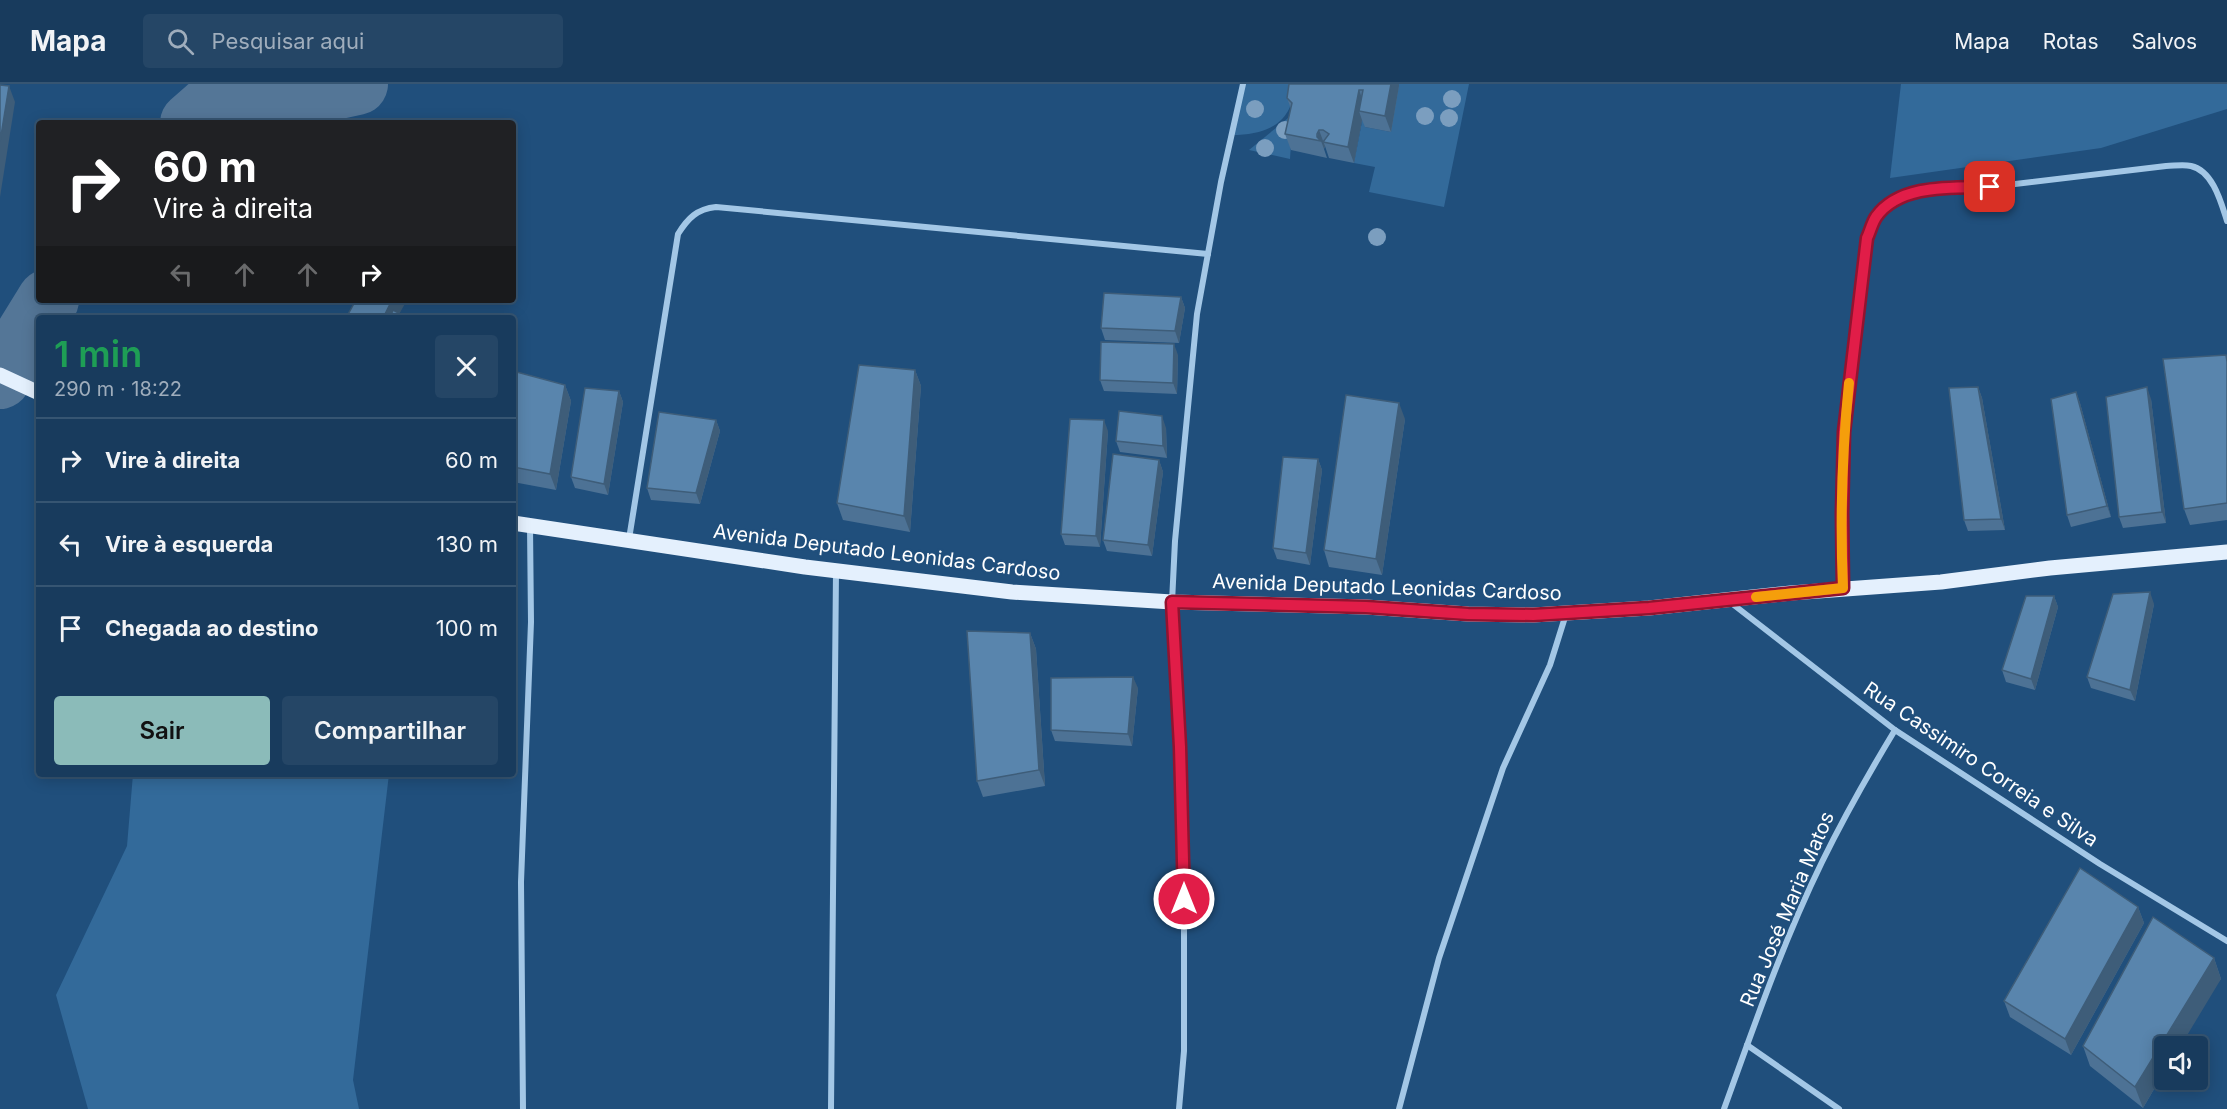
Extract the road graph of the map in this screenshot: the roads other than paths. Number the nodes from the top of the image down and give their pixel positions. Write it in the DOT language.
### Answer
graph roads {
  1 [pos="1243,84"];
  2 [pos="2227,221"];
  3 [pos="1208,254"];
  4 [pos="0,375"];
  5 [pos="36,392"];
  6 [pos="516,524"];
  7 [pos="530,526"];
  8 [pos="629,539"];
  9 [pos="2227,552"];
  10 [pos="836,570"];
  11 [pos="1843,588"];
  12 [pos="1727,600"];
  13 [pos="1172,602"];
  14 [pos="1566,614"];
  15 [pos="1894,730"];
  16 [pos="2227,941"];
  17 [pos="1747,1046"];
  18 [pos="523,1109"];
  19 [pos="831,1109"];
  20 [pos="1179,1109"];
  21 [pos="1399,1109"];
  22 [pos="1724,1109"];
  23 [pos="1839,1109"];
  1 -- 3 [label="street"];
  2 -- 11 [label="street"];
  3 -- 8 [label="street"];
  3 -- 13 [label="street"];
  4 -- 5 [label="main road"];
  6 -- 7 [label="main road, Avenida Deputado Leonidas Cardoso"];
  7 -- 8 [label="main road, Avenida Deputado Leonidas Cardoso"];
  7 -- 18 [label="street"];
  8 -- 10 [label="main road, Avenida Deputado Leonidas Cardoso"];
  9 -- 11 [label="main road, Avenida Deputado Leonidas Cardoso"];
  10 -- 13 [label="main road, Avenida Deputado Leonidas Cardoso"];
  10 -- 19 [label="street"];
  11 -- 12 [label="main road, Avenida Deputado Leonidas Cardoso"];
  12 -- 14 [label="main road, Avenida Deputado Leonidas Cardoso"];
  12 -- 15 [label="street, Rua Cassimiro Correia e Silva"];
  13 -- 14 [label="main road, Avenida Deputado Leonidas Cardoso"];
  13 -- 20 [label="street"];
  14 -- 21 [label="street"];
  15 -- 16 [label="street, Rua Cassimiro Correia e Silva"];
  15 -- 17 [label="street, Rua José Maria Matos"];
  17 -- 22 [label="street, Rua José Maria Matos"];
  17 -- 23 [label="street"];
}
